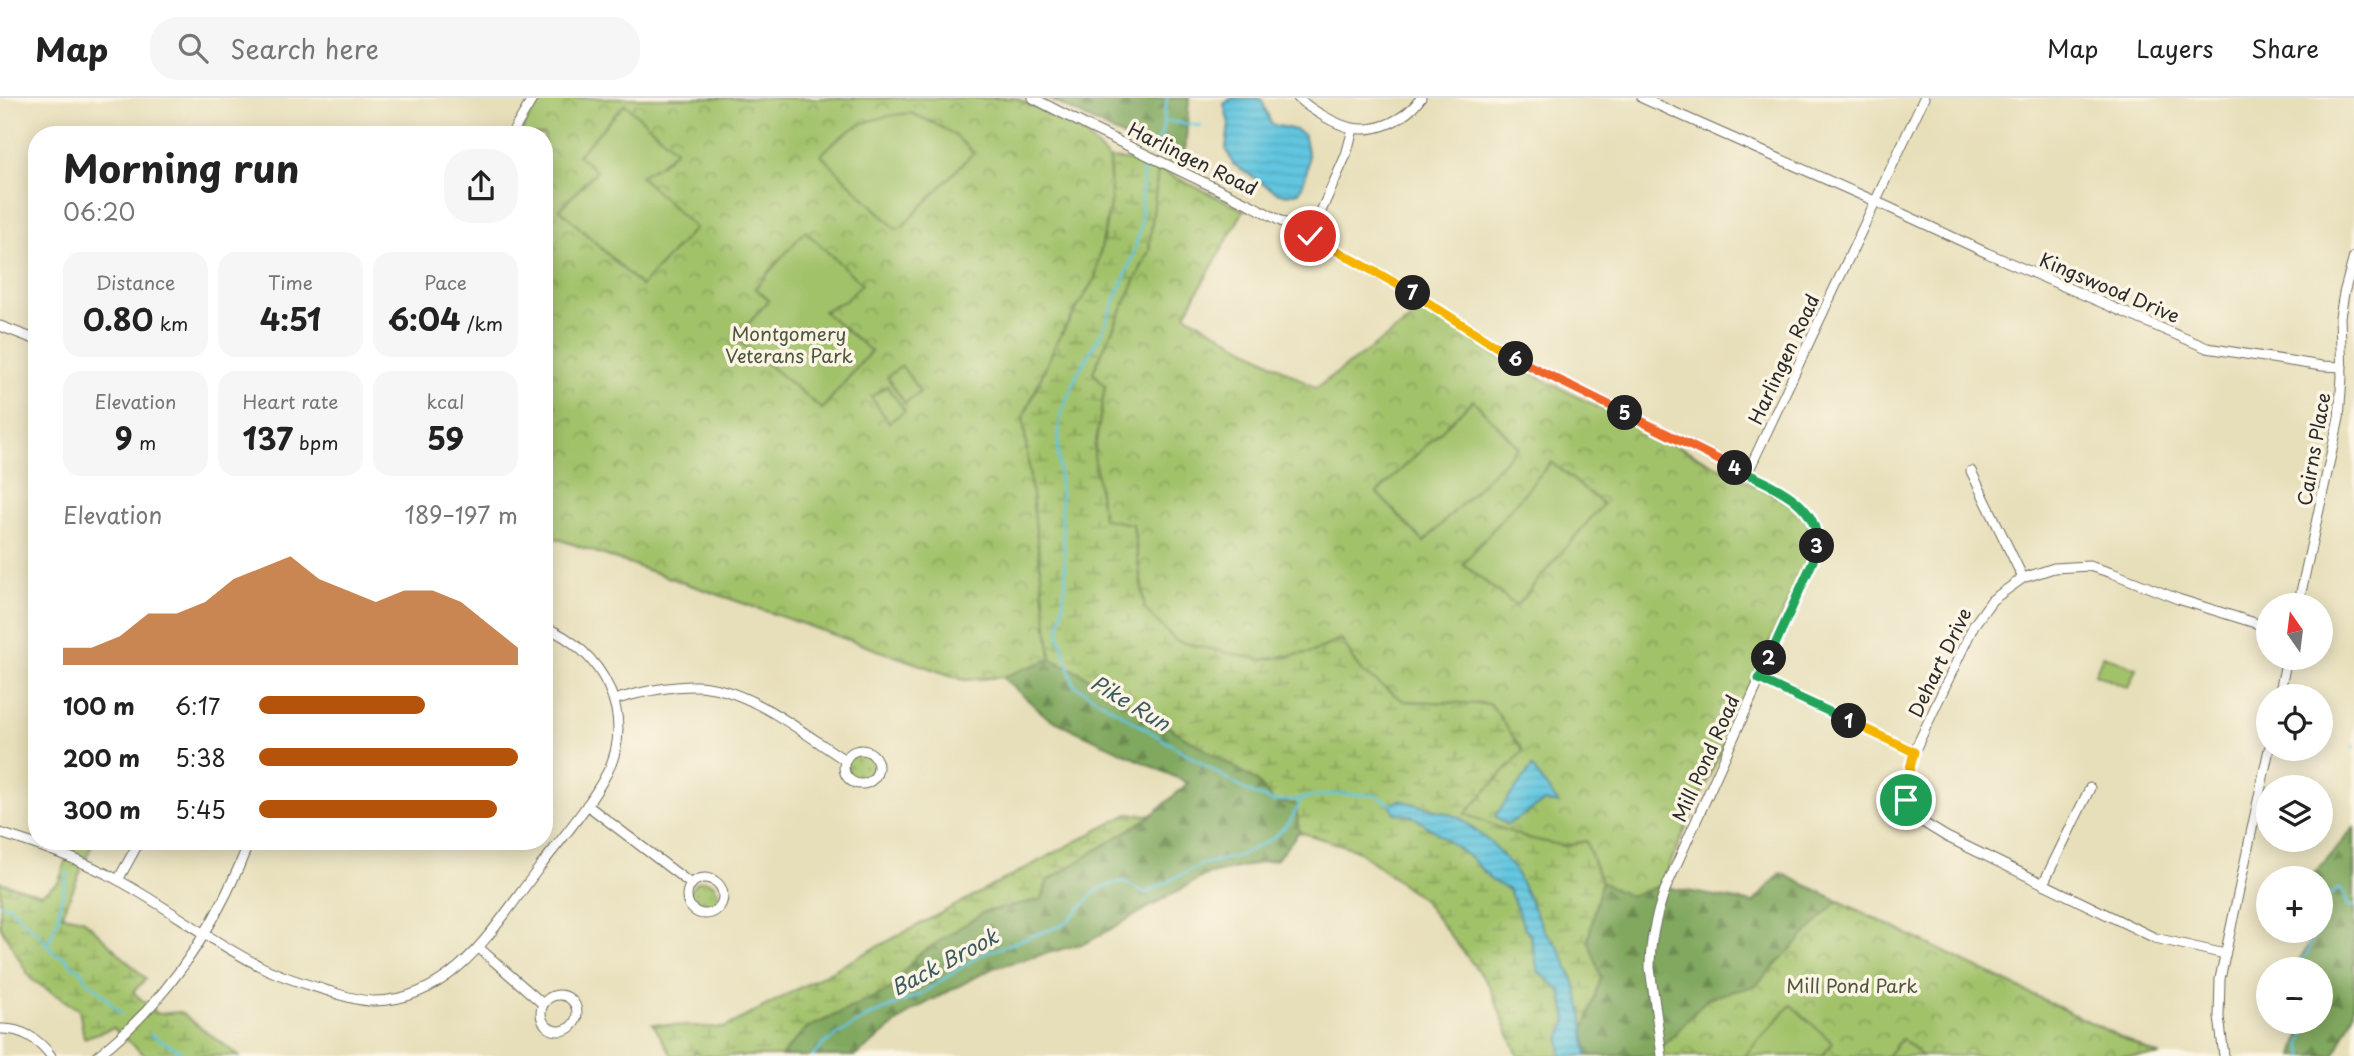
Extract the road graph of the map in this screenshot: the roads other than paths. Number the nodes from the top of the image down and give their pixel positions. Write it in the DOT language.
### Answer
graph roads {
  1 [pos="533,98"];
  2 [pos="1033,98"];
  3 [pos="1298,98"];
  4 [pos="1421,98"];
  5 [pos="1642,98"];
  6 [pos="1924,98"];
  7 [pos="516,126"];
  8 [pos="1353,128"];
  9 [pos="1876,201"];
  10 [pos="1310,236"];
  11 [pos="2354,257"];
  12 [pos="0,326"];
  13 [pos="28,337"];
  14 [pos="2342,366"];
  15 [pos="1970,471"];
  16 [pos="1747,474"];
  17 [pos="2023,578"];
  18 [pos="2301,593"];
  19 [pos="2256,624"];
  20 [pos="553,631"];
  21 [pos="1759,679"];
  22 [pos="614,700"];
  23 [pos="1914,752"];
  24 [pos="845,760"];
  25 [pos="2266,761"];
  26 [pos="2090,788"];
  27 [pos="587,805"];
  28 [pos="0,833"];
  29 [pos="28,842"];
  30 [pos="51,850"];
  31 [pos="135,850"];
  32 [pos="246,850"];
  33 [pos="118,880"];
  34 [pos="691,884"];
  35 [pos="2043,884"];
  36 [pos="206,933"];
  37 [pos="479,948"];
  38 [pos="2225,954"];
  39 [pos="543,1004"];
  40 [pos="0,1029"];
  41 [pos="51,1056"];
  42 [pos="97,1056"];
  43 [pos="1662,1056"];
  44 [pos="2224,1056"];
  1 -- 7 [label="street"];
  2 -- 10 [label="street, Harlingen Road"];
  3 -- 8 [label="street"];
  4 -- 8 [label="street"];
  5 -- 9 [label="street, Kingswood Drive"];
  6 -- 9 [label="street, Harlingen Road"];
  8 -- 10 [label="street"];
  9 -- 14 [label="street, Kingswood Drive"];
  9 -- 16 [label="street, Harlingen Road"];
  10 -- 16 [label="street, Harlingen Road"];
  11 -- 14 [label="street, Cairns Place"];
  12 -- 13 [label="street"];
  14 -- 18 [label="street, Cairns Place"];
  15 -- 17 [label="street"];
  16 -- 21 [label="street, Mill Pond Road"];
  17 -- 19 [label="street, Dehart Drive"];
  17 -- 23 [label="street, Dehart Drive"];
  20 -- 22 [label="street"];
  21 -- 23 [label="street"];
  21 -- 43 [label="street, Mill Pond Road"];
  22 -- 24 [label="street"];
  22 -- 27 [label="street"];
  23 -- 35 [label="street, Dehart Drive"];
  24 -- 24 [label="street"];
  25 -- 38 [label="street"];
  26 -- 35 [label="street"];
  27 -- 34 [label="street"];
  27 -- 37 [label="street"];
  28 -- 29 [label="street"];
  30 -- 33 [label="street"];
  31 -- 33 [label="street"];
  32 -- 36 [label="street"];
  33 -- 36 [label="street"];
  34 -- 34 [label="street"];
  35 -- 38 [label="street, Dehart Drive"];
  36 -- 37 [label="street"];
  36 -- 42 [label="street"];
  37 -- 39 [label="street"];
  38 -- 44 [label="street"];
  39 -- 39 [label="street"];
  40 -- 41 [label="street"];
}
